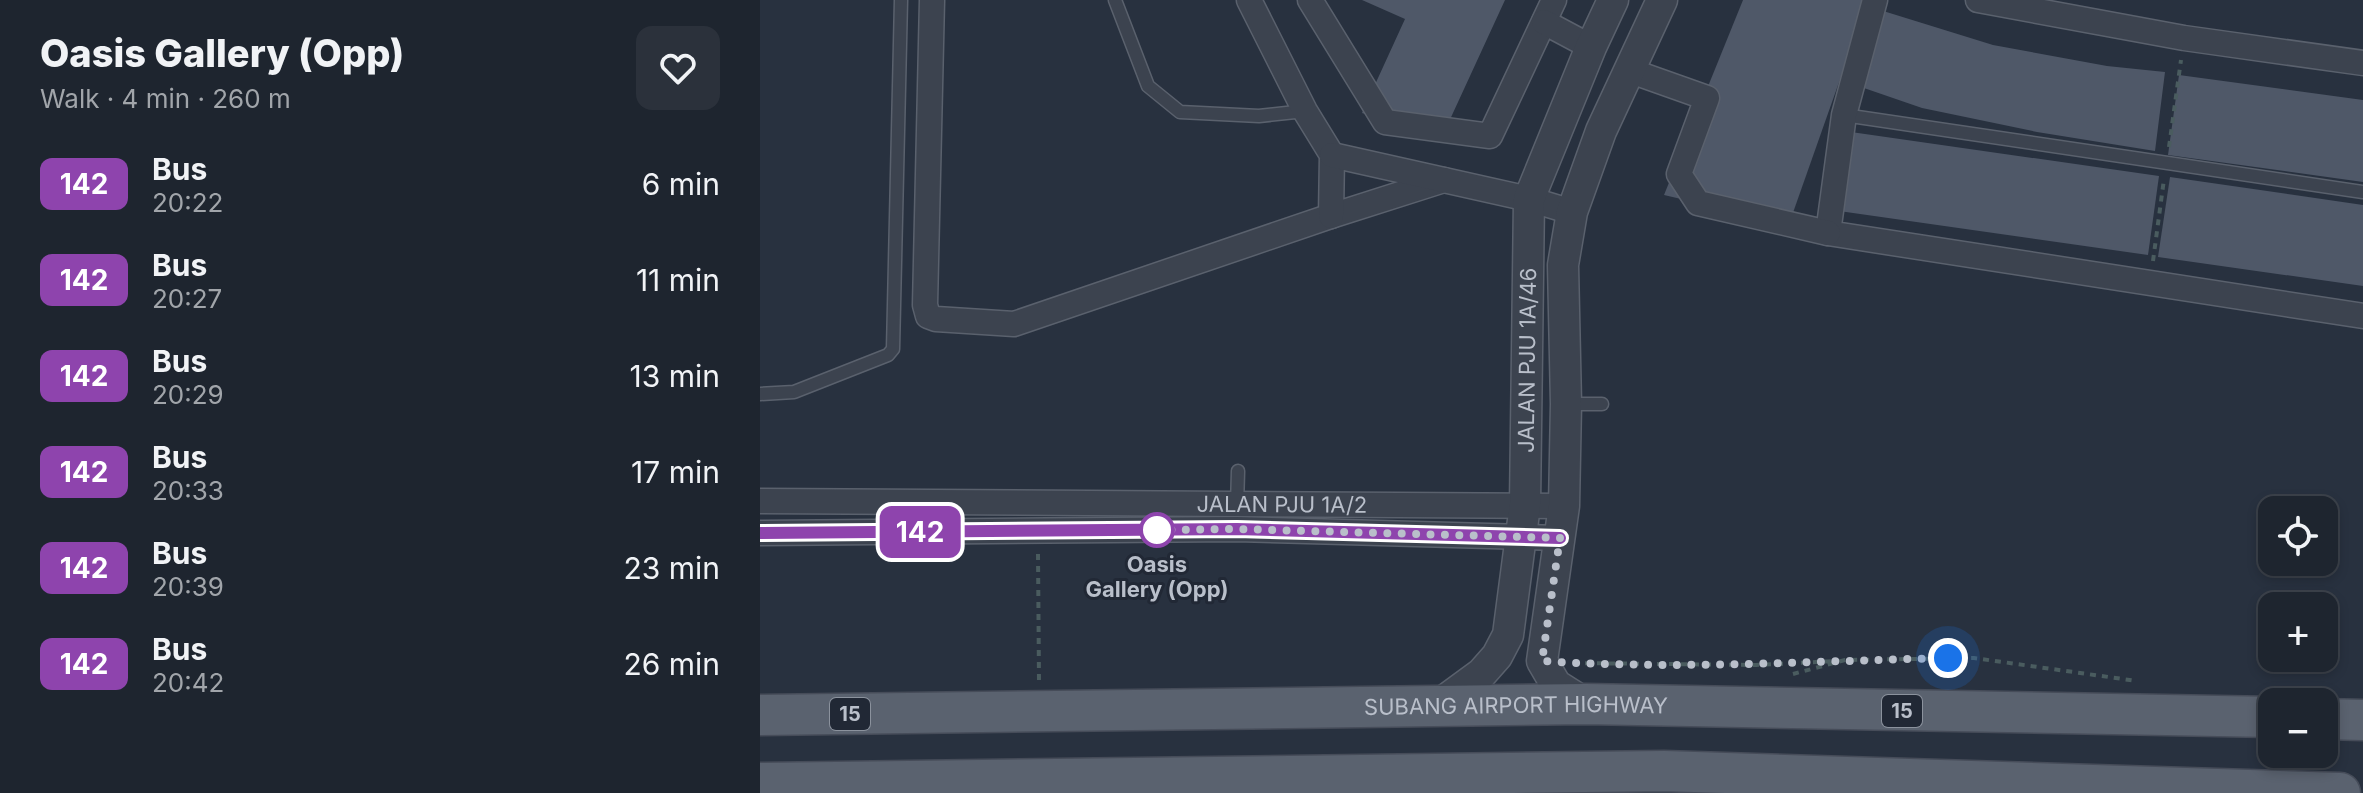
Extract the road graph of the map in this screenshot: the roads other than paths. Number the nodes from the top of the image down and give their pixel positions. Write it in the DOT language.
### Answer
graph roads {
  1 [pos="901,0"];
  2 [pos="932,0"];
  3 [pos="1115,0"];
  4 [pos="1249,0"];
  5 [pos="1310,0"];
  6 [pos="1554,0"];
  7 [pos="1662,0"];
  8 [pos="1875,0"];
  9 [pos="1978,0"];
  10 [pos="1609,1"];
  11 [pos="2005,3"];
  12 [pos="1544,22"];
  13 [pos="1591,47"];
  14 [pos="2363,63"];
  15 [pos="1628,70"];
  16 [pos="1305,111"];
  17 [pos="1844,115"];
  18 [pos="1332,155"];
  19 [pos="1444,180"];
  20 [pos="2363,192"];
  21 [pos="1529,199"];
  22 [pos="1572,212"];
  23 [pos="1331,216"];
  24 [pos="1828,233"];
  25 [pos="2363,316"];
  26 [pos="760,394"];
  27 [pos="1566,404"];
  28 [pos="1602,404"];
  29 [pos="1238,471"];
  30 [pos="760,501"];
  31 [pos="1525,505"];
  32 [pos="1564,506"];
  33 [pos="1237,518"];
  34 [pos="760,533"];
  35 [pos="1520,536"];
  36 [pos="1560,538"];
  37 [pos="1586,704"];
  38 [pos="1437,706"];
  39 [pos="760,715"];
  40 [pos="2258,717"];
  41 [pos="2338,719"];
  42 [pos="2363,720"];
  43 [pos="760,783"];
  44 [pos="2340,793"];
  1 -- 26 [label="lane"];
  2 -- 23 [label="street"];
  3 -- 16 [label="lane"];
  4 -- 16 [label="street"];
  5 -- 12 [label="street"];
  6 -- 12 [label="street"];
  7 -- 15 [label="street, JALAN PJU 1A/46"];
  8 -- 17 [label="street"];
  9 -- 11 [label="street"];
  10 -- 13 [label="street, JALAN PJU 1A/46"];
  11 -- 14 [label="street"];
  12 -- 13 [label="street"];
  13 -- 21 [label="street, JALAN PJU 1A/46"];
  15 -- 22 [label="street, JALAN PJU 1A/46"];
  15 -- 24 [label="street"];
  16 -- 18 [label="street"];
  17 -- 20 [label="lane"];
  17 -- 24 [label="street"];
  18 -- 19 [label="street"];
  18 -- 23 [label="street"];
  19 -- 21 [label="street"];
  19 -- 23 [label="street"];
  21 -- 22 [label="street"];
  21 -- 31 [label="street, JALAN PJU 1A/46"];
  22 -- 27 [label="street, JALAN PJU 1A/46"];
  24 -- 25 [label="street"];
  27 -- 28 [label="lane"];
  27 -- 32 [label="street, JALAN PJU 1A/46"];
  29 -- 33 [label="lane"];
  30 -- 33 [label="street, JALAN PJU 1A/2"];
  31 -- 32 [label="street, JALAN PJU 1A/2"];
  31 -- 33 [label="street, JALAN PJU 1A/2"];
  31 -- 35 [label="street, JALAN PJU 1A/46"];
  32 -- 36 [label="street, JALAN PJU 1A/46"];
  33 -- 34 [label="street, JALAN PJU 1A/2"];
  33 -- 35 [label="street, JALAN PJU 1A/2"];
  35 -- 36 [label="street, JALAN PJU 1A/2"];
  35 -- 38 [label="street, JALAN PJU 1A/46"];
  36 -- 37 [label="street, JALAN PJU 1A/46"];
  37 -- 38 [label="main road, SUBANG AIRPORT HIGHWAY / 15"];
  37 -- 40 [label="main road, SUBANG AIRPORT HIGHWAY / 15"];
  38 -- 39 [label="main road, SUBANG AIRPORT HIGHWAY / 15"];
  41 -- 42 [label="main road"];
  43 -- 44 [label="main road"];
}
